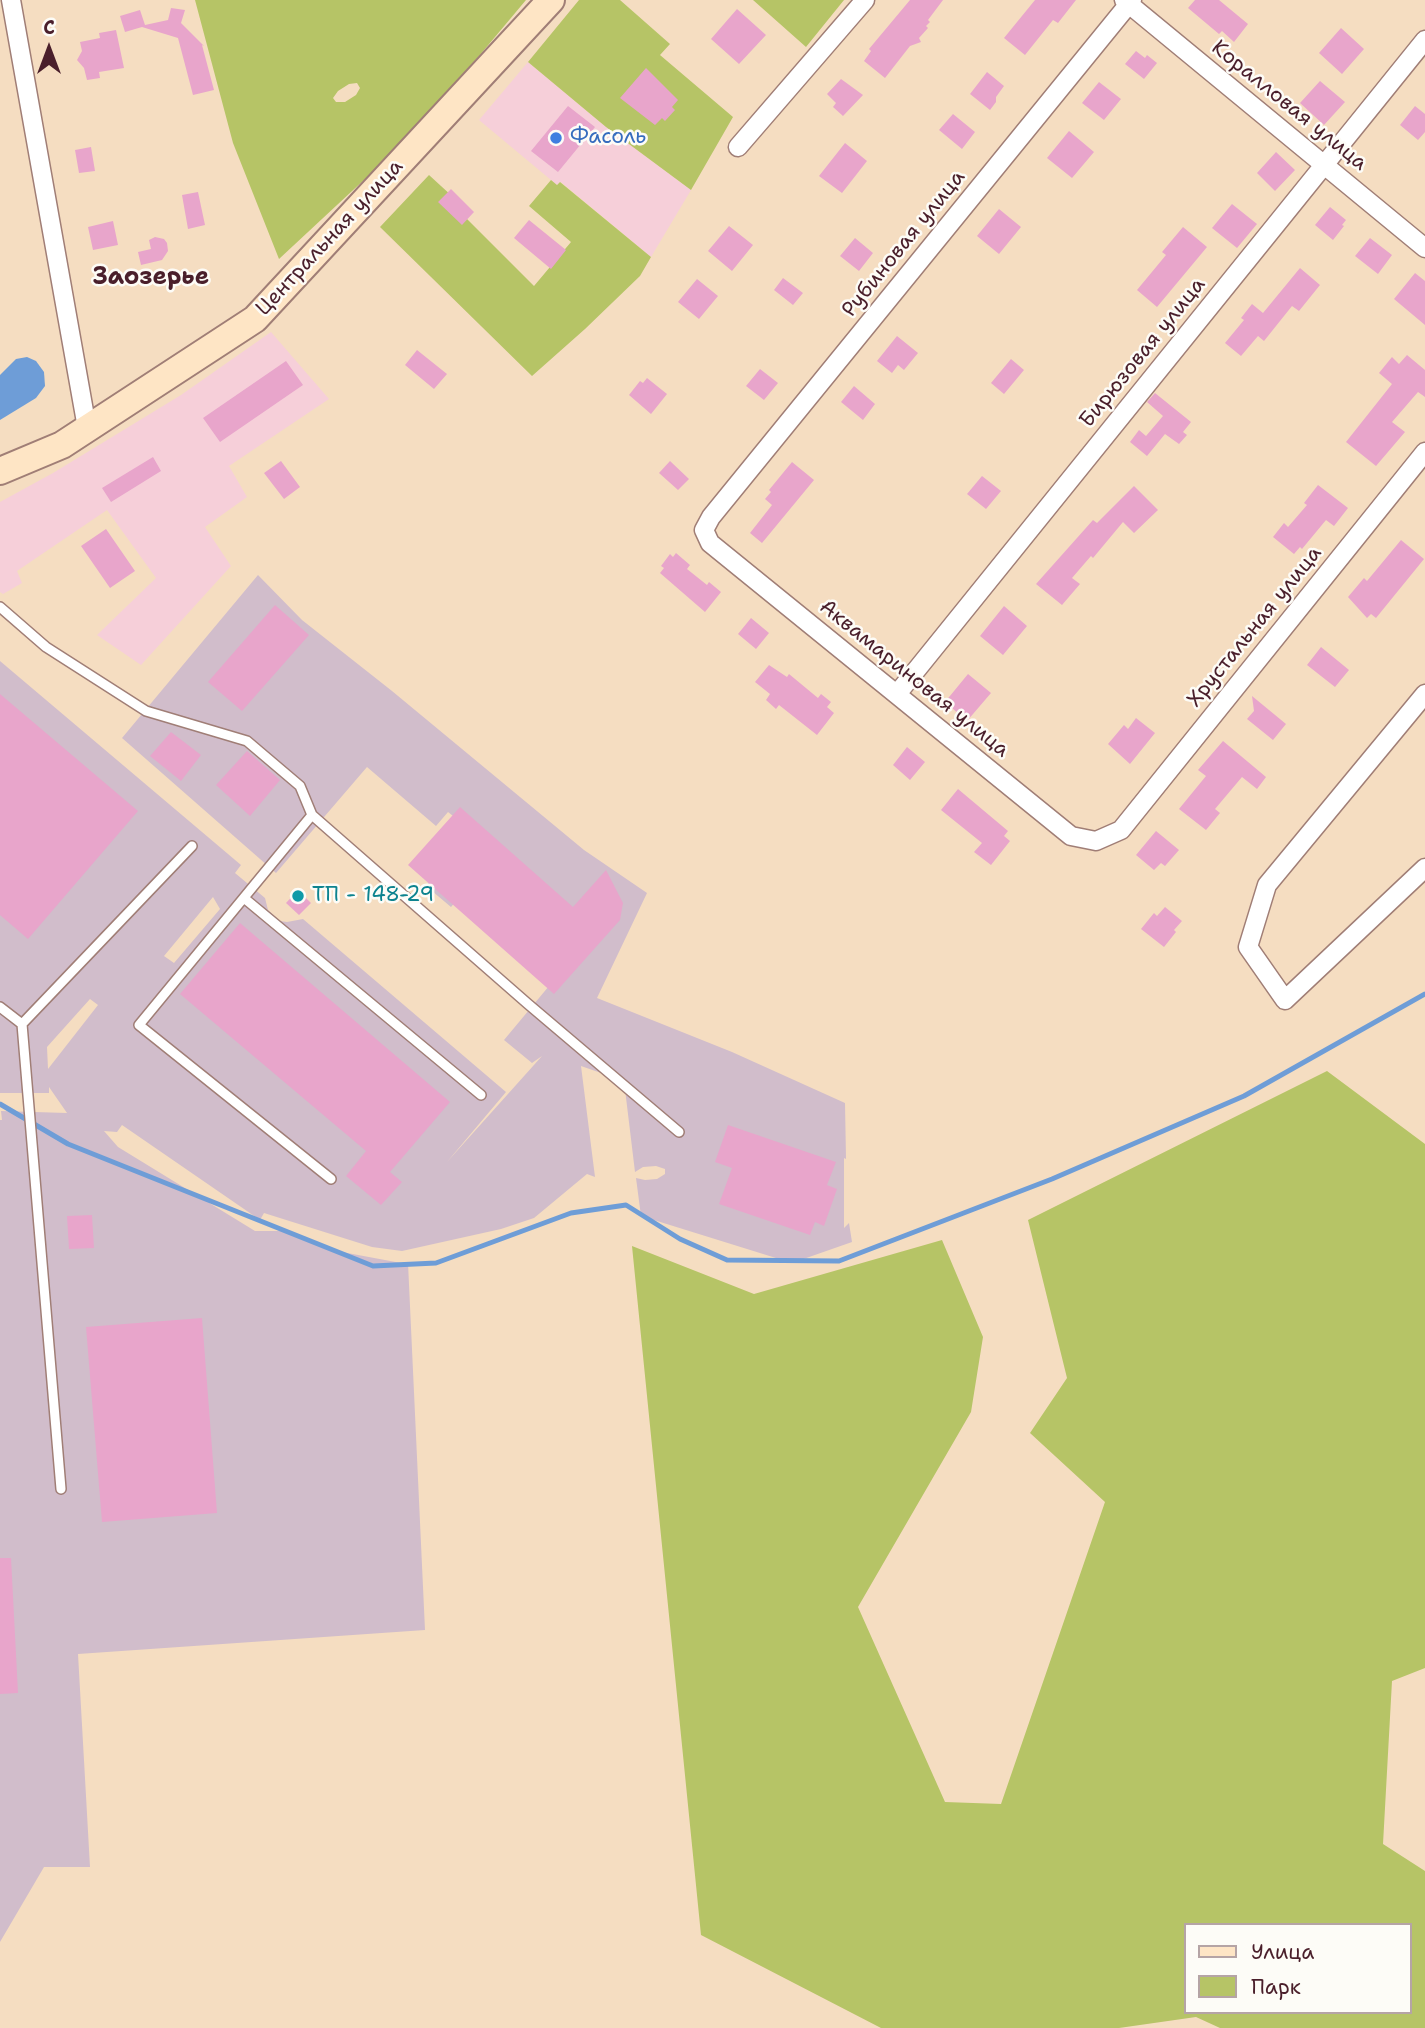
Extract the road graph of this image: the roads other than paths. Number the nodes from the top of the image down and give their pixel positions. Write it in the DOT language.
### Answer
graph roads {
  1 [pos="11,0"];
  2 [pos="551,0"];
  3 [pos="865,0"];
  4 [pos="1128,1"];
  5 [pos="1425,40"];
  6 [pos="738,148"];
  7 [pos="1325,164"];
  8 [pos="1425,248"];
  9 [pos="87,428"];
  10 [pos="1425,452"];
  11 [pos="0,471"];
  12 [pos="711,517"];
  13 [pos="0,607"];
  14 [pos="897,694"];
  15 [pos="1425,694"];
  16 [pos="312,815"];
  17 [pos="1121,830"];
  18 [pos="192,846"];
  19 [pos="1425,868"];
  20 [pos="244,898"];
  21 [pos="0,1007"];
  22 [pos="22,1024"];
  23 [pos="481,1095"];
  24 [pos="679,1132"];
  25 [pos="331,1179"];
  26 [pos="61,1489"];
  1 -- 9 [label="street"];
  2 -- 9 [label="main road, Центральная улица"];
  3 -- 6 [label="street"];
  4 -- 7 [label="street, Коралловая улица"];
  4 -- 12 [label="street, Рубиновая улица"];
  5 -- 7 [label="street, Бирюзовая улица"];
  7 -- 8 [label="street, Коралловая улица"];
  7 -- 14 [label="street, Бирюзовая улица"];
  9 -- 11 [label="main road, Центральная улица"];
  10 -- 17 [label="street, Хрустальная улица"];
  12 -- 14 [label="street, Аквамариновая улица"];
  13 -- 16 [label="lane"];
  14 -- 17 [label="street, Аквамариновая улица"];
  15 -- 19 [label="street"];
  16 -- 20 [label="lane"];
  16 -- 24 [label="lane"];
  18 -- 22 [label="lane"];
  20 -- 23 [label="lane"];
  20 -- 25 [label="lane"];
  21 -- 22 [label="lane"];
  22 -- 26 [label="lane"];
}
